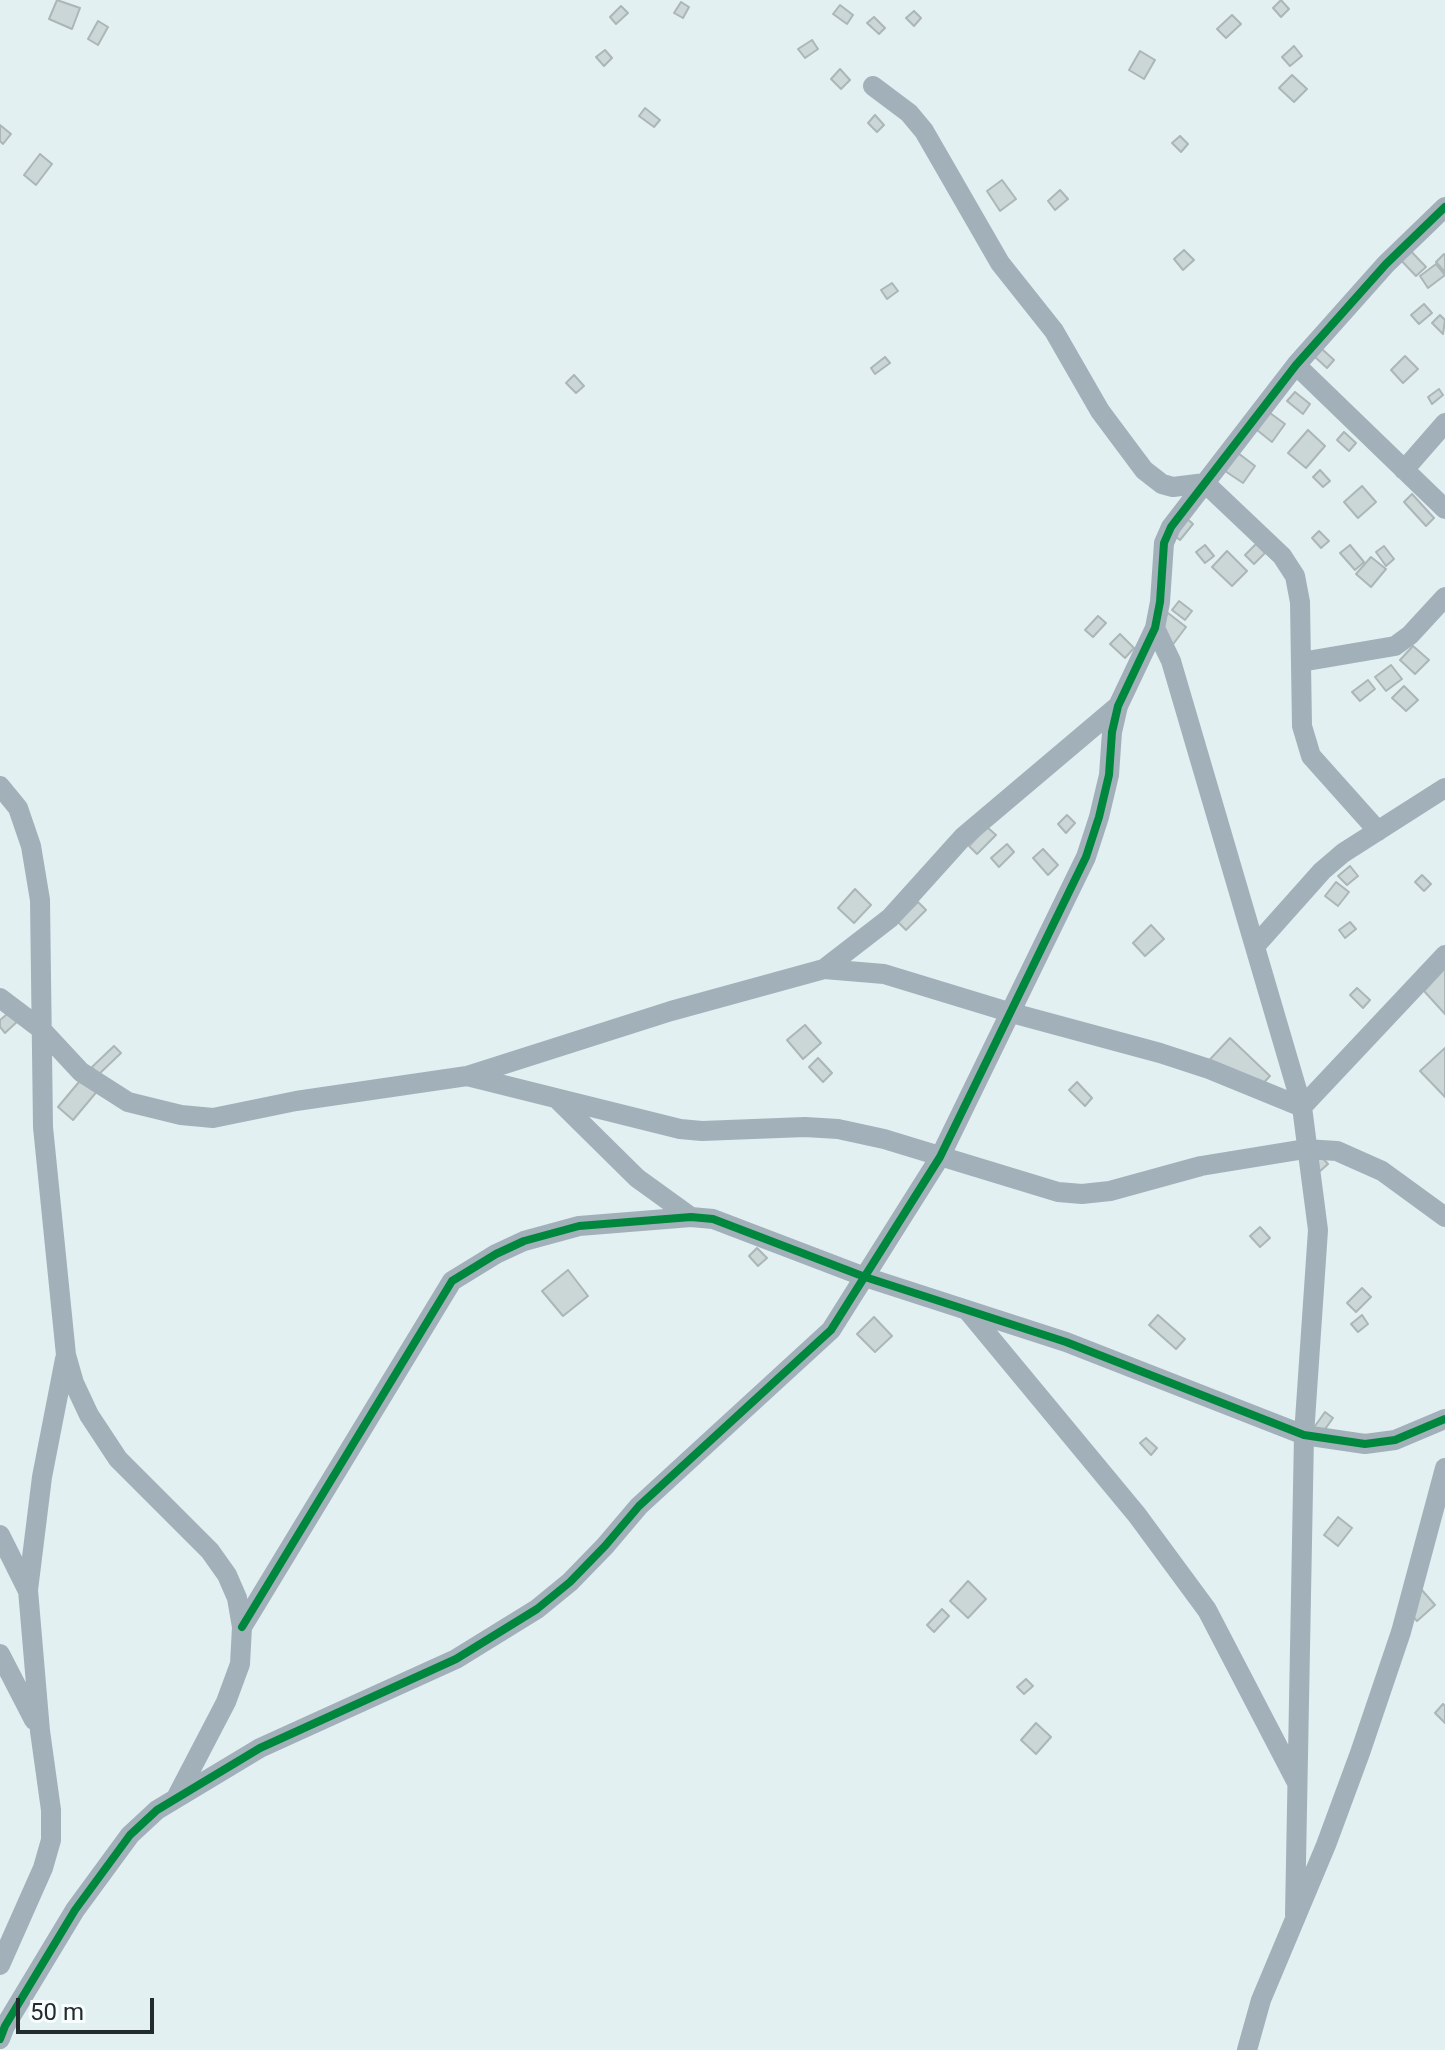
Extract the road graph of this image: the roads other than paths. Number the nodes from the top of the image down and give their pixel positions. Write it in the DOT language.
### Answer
graph roads {
  1 [pos="873,86"];
  2 [pos="1445,207"];
  3 [pos="1296,365"];
  4 [pos="1445,423"];
  5 [pos="1404,470"];
  6 [pos="1205,483"];
  7 [pos="1445,509"];
  8 [pos="1445,597"];
  9 [pos="1155,628"];
  10 [pos="1301,662"];
  11 [pos="1118,706"];
  12 [pos="0,786"];
  13 [pos="1445,788"];
  14 [pos="1378,831"];
  15 [pos="1256,945"];
  16 [pos="1445,955"];
  17 [pos="824,969"];
  18 [pos="0,998"];
  19 [pos="1012,1013"];
  20 [pos="41,1029"];
  21 [pos="467,1076"];
  22 [pos="557,1099"];
  23 [pos="1302,1107"];
  24 [pos="1305,1149"];
  25 [pos="940,1157"];
  26 [pos="691,1217"];
  27 [pos="1445,1217"];
  28 [pos="865,1277"];
  29 [pos="968,1311"];
  30 [pos="66,1355"];
  31 [pos="1445,1419"];
  32 [pos="1304,1435"];
  33 [pos="1445,1468"];
  34 [pos="0,1535"];
  35 [pos="28,1590"];
  36 [pos="242,1627"];
  37 [pos="0,1654"];
  38 [pos="40,1731"];
  39 [pos="1298,1783"];
  40 [pos="176,1798"];
  41 [pos="1295,1915"];
  42 [pos="0,1965"];
  43 [pos="0,2039"];
  44 [pos="1247,2050"];
  1 -- 6 [label="street"];
  2 -- 3 [label="street"];
  3 -- 5 [label="street"];
  3 -- 6 [label="street"];
  4 -- 5 [label="street"];
  5 -- 7 [label="street"];
  6 -- 9 [label="street"];
  6 -- 10 [label="street"];
  8 -- 10 [label="street"];
  9 -- 11 [label="street"];
  9 -- 15 [label="street"];
  10 -- 14 [label="street"];
  11 -- 17 [label="street"];
  11 -- 19 [label="street"];
  12 -- 20 [label="street"];
  13 -- 14 [label="street"];
  14 -- 15 [label="street"];
  15 -- 23 [label="street"];
  16 -- 23 [label="street"];
  17 -- 19 [label="street"];
  17 -- 21 [label="street"];
  18 -- 20 [label="street"];
  19 -- 23 [label="street"];
  19 -- 25 [label="street"];
  20 -- 21 [label="street"];
  20 -- 30 [label="street"];
  21 -- 22 [label="street"];
  22 -- 25 [label="street"];
  22 -- 26 [label="street"];
  23 -- 24 [label="street"];
  24 -- 25 [label="street"];
  24 -- 27 [label="street"];
  24 -- 32 [label="street"];
  25 -- 28 [label="street"];
  26 -- 28 [label="street"];
  26 -- 36 [label="street"];
  28 -- 29 [label="street"];
  28 -- 40 [label="street"];
  29 -- 32 [label="street"];
  29 -- 39 [label="street"];
  30 -- 35 [label="street"];
  30 -- 36 [label="street"];
  31 -- 32 [label="street"];
  32 -- 39 [label="street"];
  33 -- 41 [label="street"];
  34 -- 35 [label="street"];
  35 -- 38 [label="street"];
  36 -- 40 [label="street"];
  37 -- 38 [label="street"];
  38 -- 42 [label="street"];
  39 -- 41 [label="street"];
  40 -- 43 [label="street"];
  41 -- 44 [label="street"];
}
